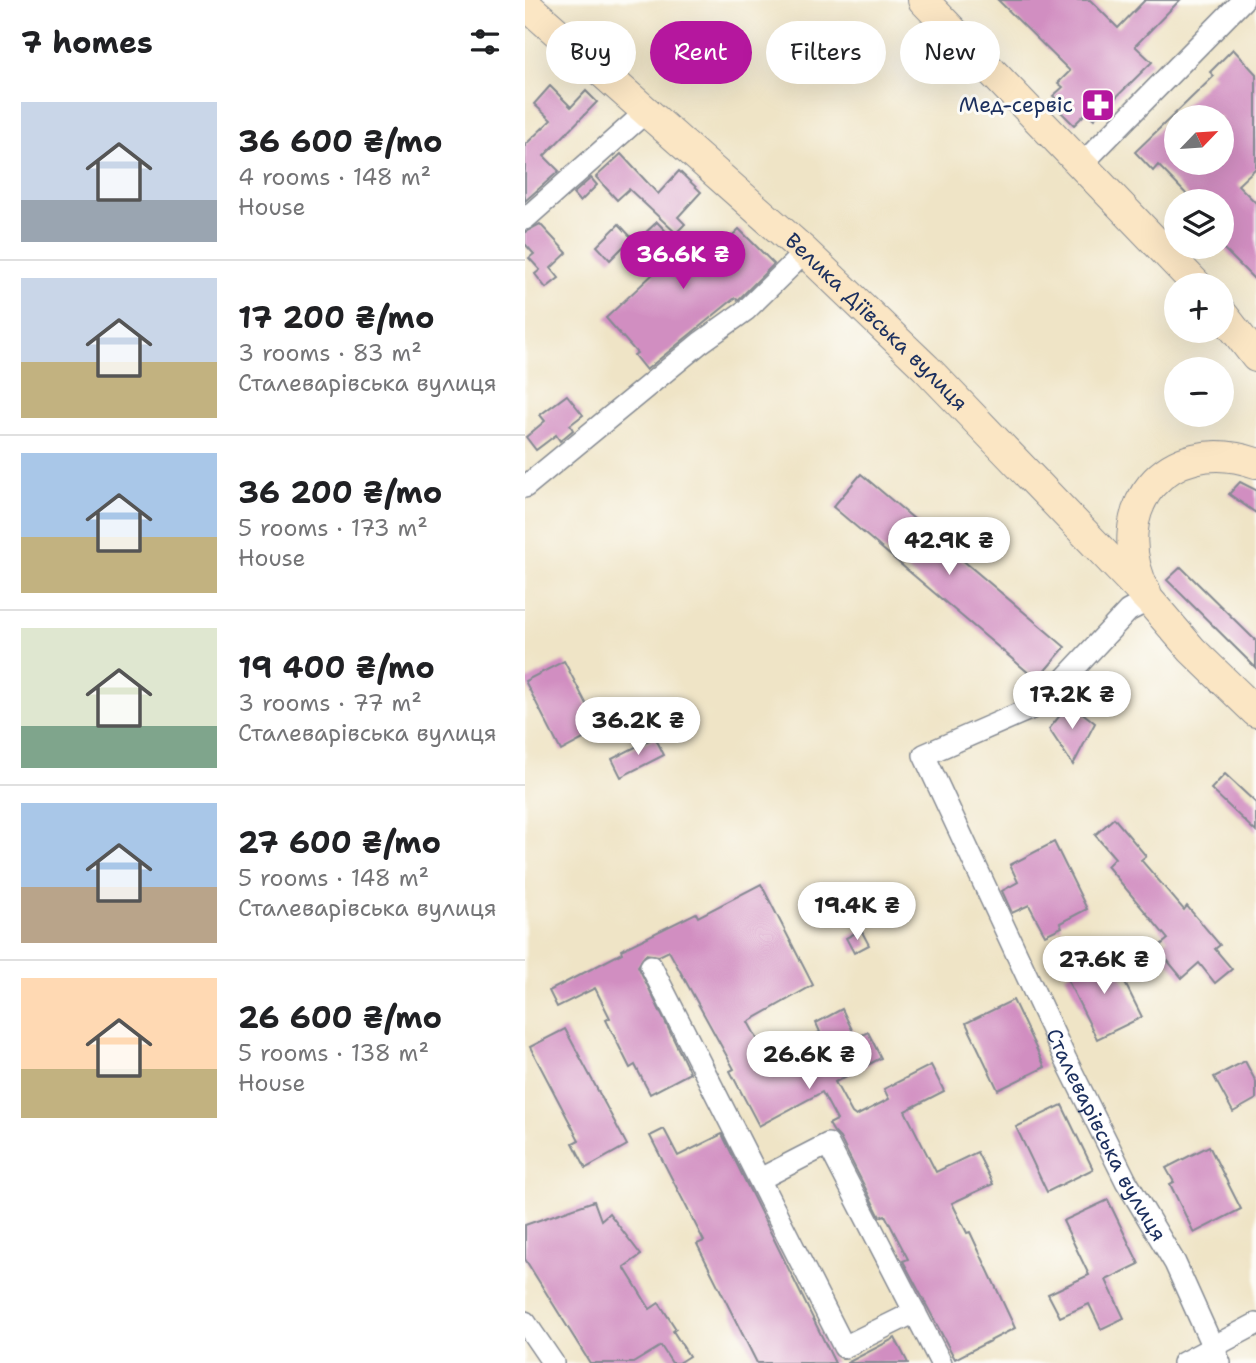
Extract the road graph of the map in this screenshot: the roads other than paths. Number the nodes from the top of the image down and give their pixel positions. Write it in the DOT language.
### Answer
graph roads {
  1 [pos="923,0"];
  2 [pos="1243,0"];
  3 [pos="525,4"];
  4 [pos="648,110"];
  5 [pos="1082,164"];
  6 [pos="525,219"];
  7 [pos="805,252"];
  8 [pos="1186,273"];
  9 [pos="1234,329"];
  10 [pos="1256,357"];
  11 [pos="1256,463"];
  12 [pos="525,487"];
  13 [pos="1149,600"];
  14 [pos="1256,712"];
  15 [pos="650,966"];
  16 [pos="760,1179"];
  17 [pos="915,1311"];
  18 [pos="525,1322"];
  19 [pos="1256,1324"];
  20 [pos="1216,1356"];
  21 [pos="553,1363"];
  22 [pos="941,1363"];
  23 [pos="1183,1363"];
  1 -- 5 [label="main road"];
  2 -- 5 [label="street"];
  3 -- 4 [label="main road, Велика Діївська вулиця"];
  4 -- 6 [label="street"];
  4 -- 7 [label="main road, Велика Діївська вулиця"];
  5 -- 8 [label="main road"];
  7 -- 12 [label="street"];
  7 -- 13 [label="main road, Велика Діївська вулиця"];
  9 -- 10 [label="main road"];
  11 -- 13 [label="main road, Велика Діївська вулиця"];
  13 -- 14 [label="main road, Велика Діївська вулиця"];
  13 -- 20 [label="street, Сталеварівська вулиця"];
  15 -- 16 [label="street"];
  16 -- 17 [label="street"];
  16 -- 17 [label="street"];
  17 -- 22 [label="street"];
  18 -- 21 [label="street"];
  19 -- 20 [label="street"];
  20 -- 23 [label="street"];
}
